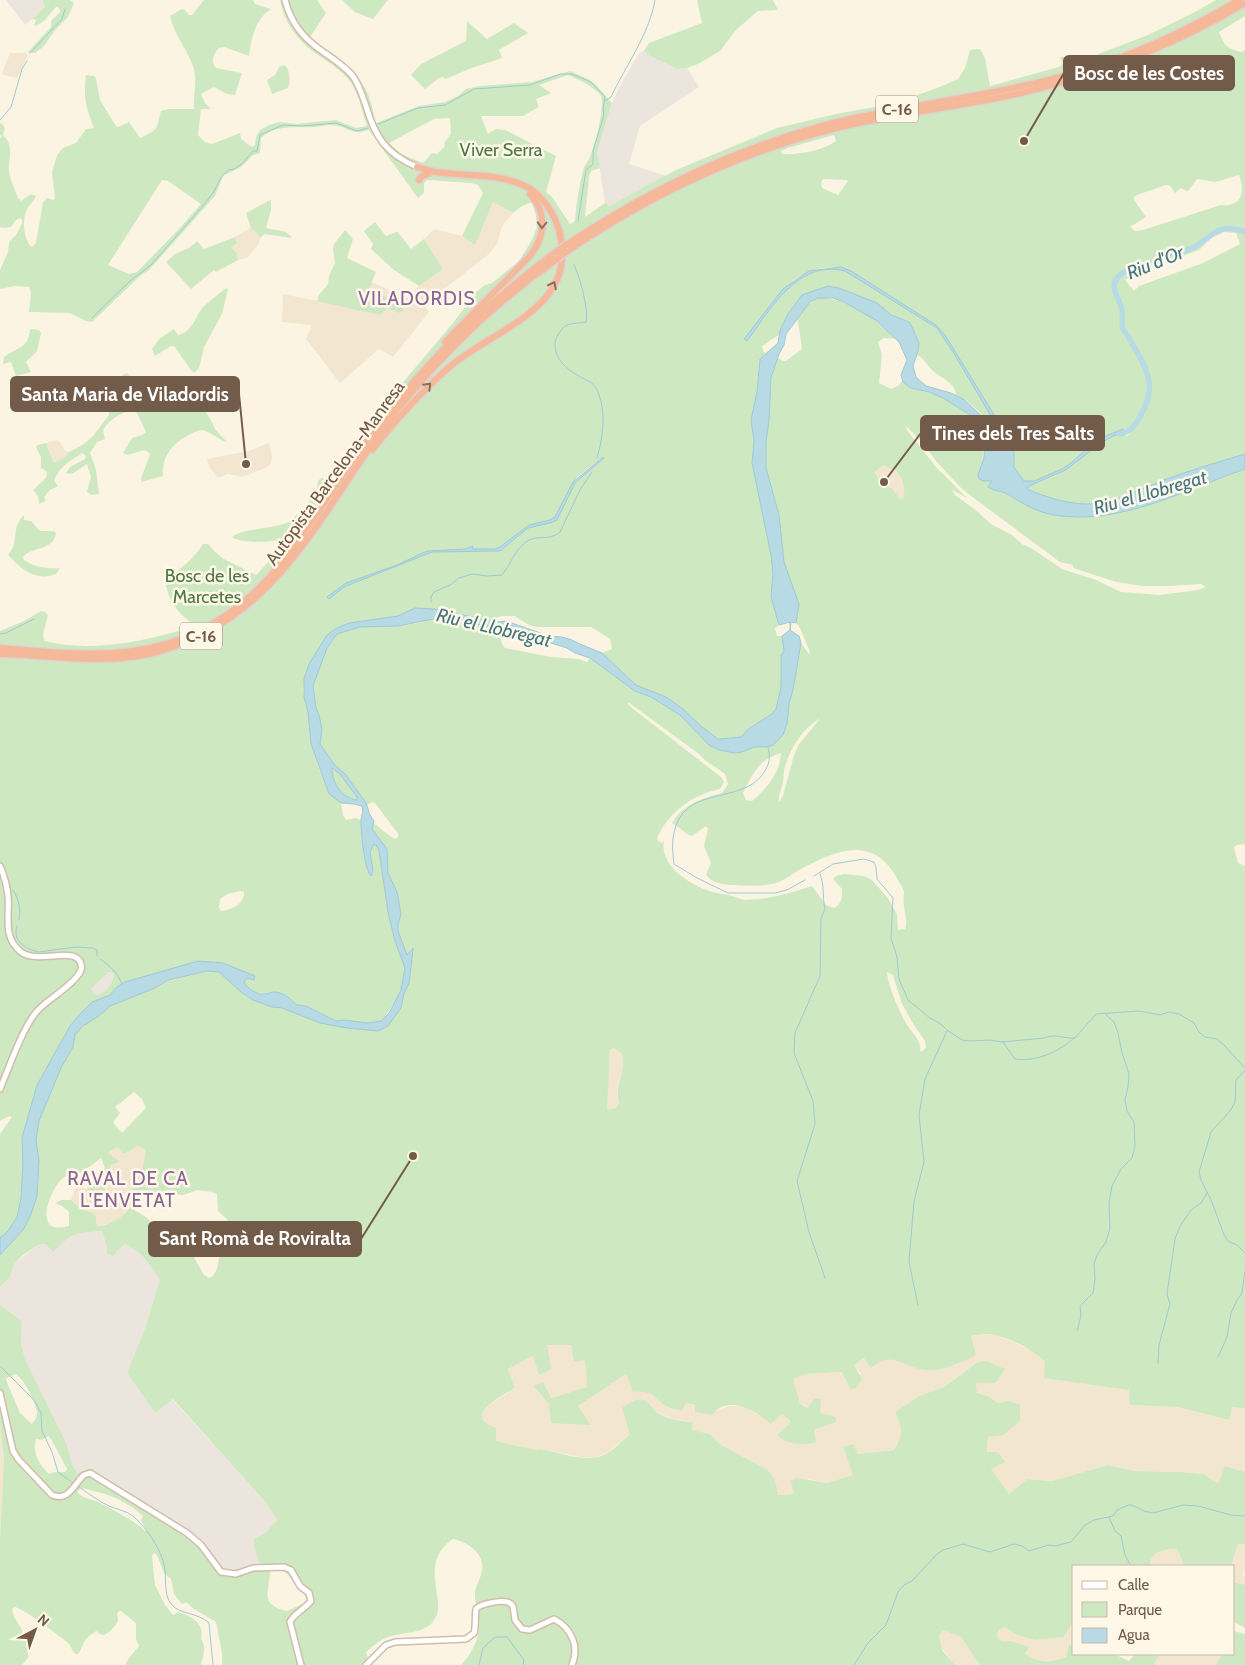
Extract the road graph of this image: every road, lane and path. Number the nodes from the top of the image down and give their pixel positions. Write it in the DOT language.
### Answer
graph roads {
  1 [pos="285,0"];
  2 [pos="1239,0"];
  3 [pos="1245,3"];
  4 [pos="417,167"];
  5 [pos="432,172"];
  6 [pos="419,180"];
  7 [pos="520,184"];
  8 [pos="566,248"];
  9 [pos="556,255"];
  10 [pos="356,457"];
  11 [pos="340,490"];
  12 [pos="0,648"];
  13 [pos="0,654"];
  14 [pos="0,866"];
  15 [pos="0,1089"];
  16 [pos="0,1393"];
  17 [pos="301,1665"];
  18 [pos="366,1665"];
  19 [pos="572,1665"];
  1 -- 4 [label="street"];
  2 -- 8 [label="highway, Autopista Barcelona-Manresa / C-16"];
  3 -- 8 [label="highway, Autopista Barcelona-Manresa / C-16"];
  4 -- 5 [label="highway"];
  5 -- 6 [label="highway"];
  5 -- 7 [label="highway"];
  7 -- 10 [label="highway, one-way"];
  11 -- 7 [label="highway, one-way"];
  8 -- 9 [label="highway, Autopista Barcelona-Manresa / C-16, bridge"];
  9 -- 10 [label="highway, Autopista Barcelona-Manresa / C-16"];
  9 -- 11 [label="highway, Autopista Barcelona-Manresa / C-16"];
  10 -- 12 [label="highway, Autopista Barcelona-Manresa / C-16"];
  11 -- 13 [label="highway, Autopista Barcelona-Manresa / C-16"];
  14 -- 15 [label="street"];
  16 -- 17 [label="street"];
  18 -- 19 [label="street"];
}
